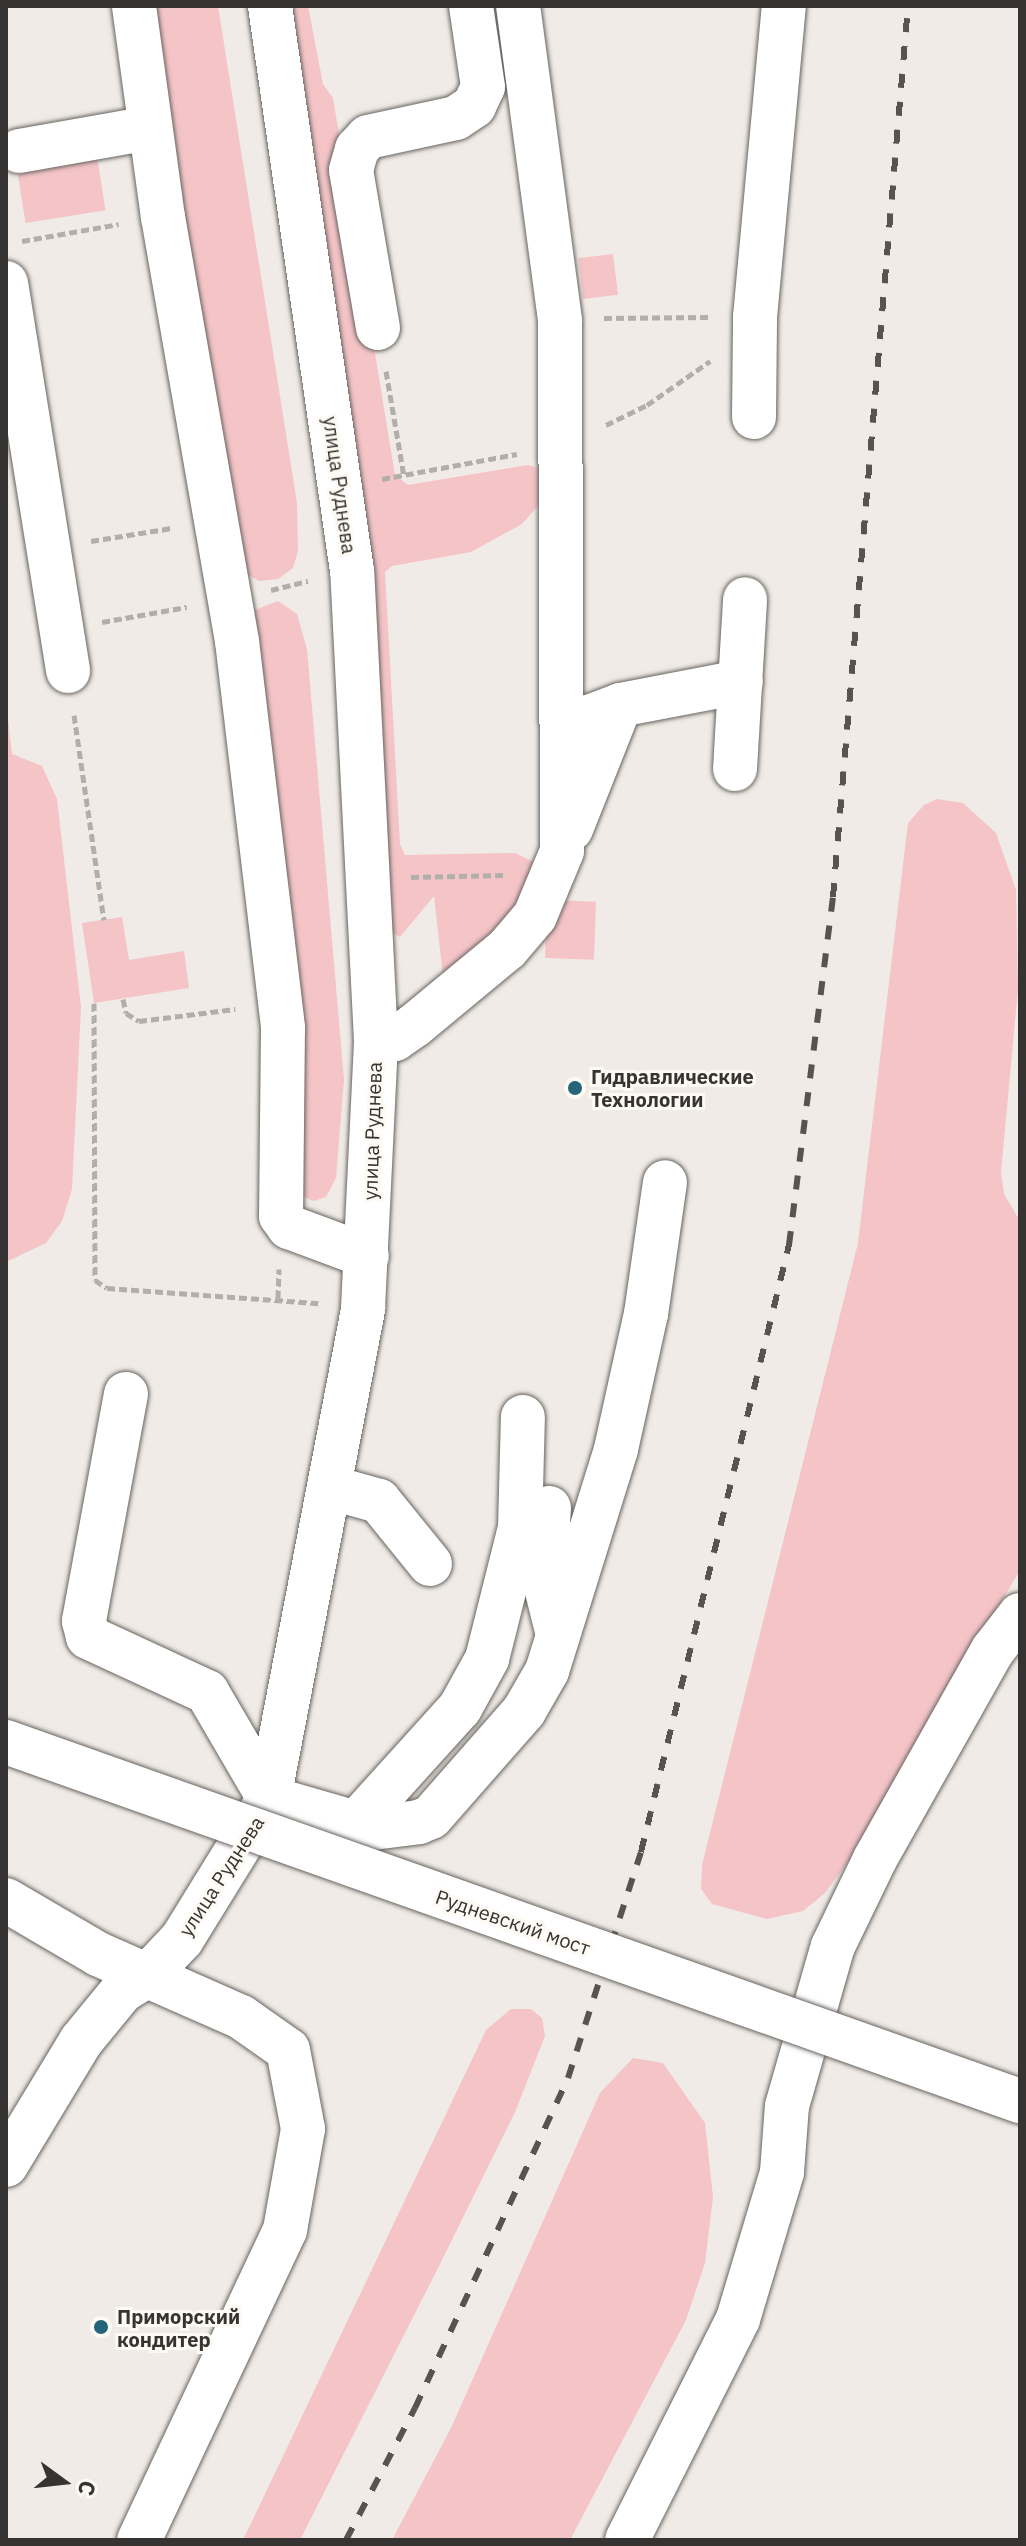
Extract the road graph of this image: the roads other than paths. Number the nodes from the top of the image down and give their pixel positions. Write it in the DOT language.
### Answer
graph roads {
  1 [pos="134,6"];
  2 [pos="270,6"];
  3 [pos="471,6"];
  4 [pos="518,6"];
  5 [pos="784,6"];
  6 [pos="150,128"];
  7 [pos="19,151"];
  8 [pos="6,283"];
  9 [pos="378,328"];
  10 [pos="754,417"];
  11 [pos="745,599"];
  12 [pos="68,671"];
  13 [pos="741,682"];
  14 [pos="620,705"];
  15 [pos="562,737"];
  16 [pos="735,769"];
  17 [pos="558,862"];
  18 [pos="376,1041"];
  19 [pos="665,1182"];
  20 [pos="367,1256"];
  21 [pos="126,1394"];
  22 [pos="523,1417"];
  23 [pos="552,1483"];
  24 [pos="329,1487"];
  25 [pos="430,1564"];
  26 [pos="1020,1615"];
  27 [pos="558,1635"];
  28 [pos="6,1742"];
  29 [pos="269,1798"];
  30 [pos="356,1823"];
  31 [pos="6,1900"];
  32 [pos="149,1974"];
  33 [pos="1020,2101"];
  34 [pos="6,2165"];
  35 [pos="139,2540"];
  36 [pos="627,2540"];
  1 -- 6 [label="street"];
  2 -- 18 [label="street, улица Руднева"];
  3 -- 9 [label="street"];
  4 -- 15 [label="street"];
  5 -- 10 [label="street"];
  6 -- 7 [label="street"];
  6 -- 20 [label="street"];
  8 -- 12 [label="street"];
  11 -- 13 [label="street"];
  13 -- 14 [label="street"];
  13 -- 16 [label="street"];
  14 -- 15 [label="street"];
  14 -- 17 [label="street"];
  15 -- 17 [label="street"];
  17 -- 18 [label="street"];
  18 -- 20 [label="street, улица Руднева"];
  19 -- 27 [label="street"];
  20 -- 24 [label="street, улица Руднева"];
  21 -- 29 [label="street"];
  22 -- 30 [label="street"];
  23 -- 27 [label="street"];
  24 -- 25 [label="street"];
  24 -- 29 [label="street, улица Руднева"];
  26 -- 36 [label="street"];
  27 -- 30 [label="street"];
  28 -- 33 [label="street, Рудневский мост, bridge"];
  29 -- 30 [label="street"];
  29 -- 32 [label="street, улица Руднева"];
  31 -- 32 [label="street"];
  32 -- 34 [label="street, улица Руднева"];
  32 -- 35 [label="street"];
}
